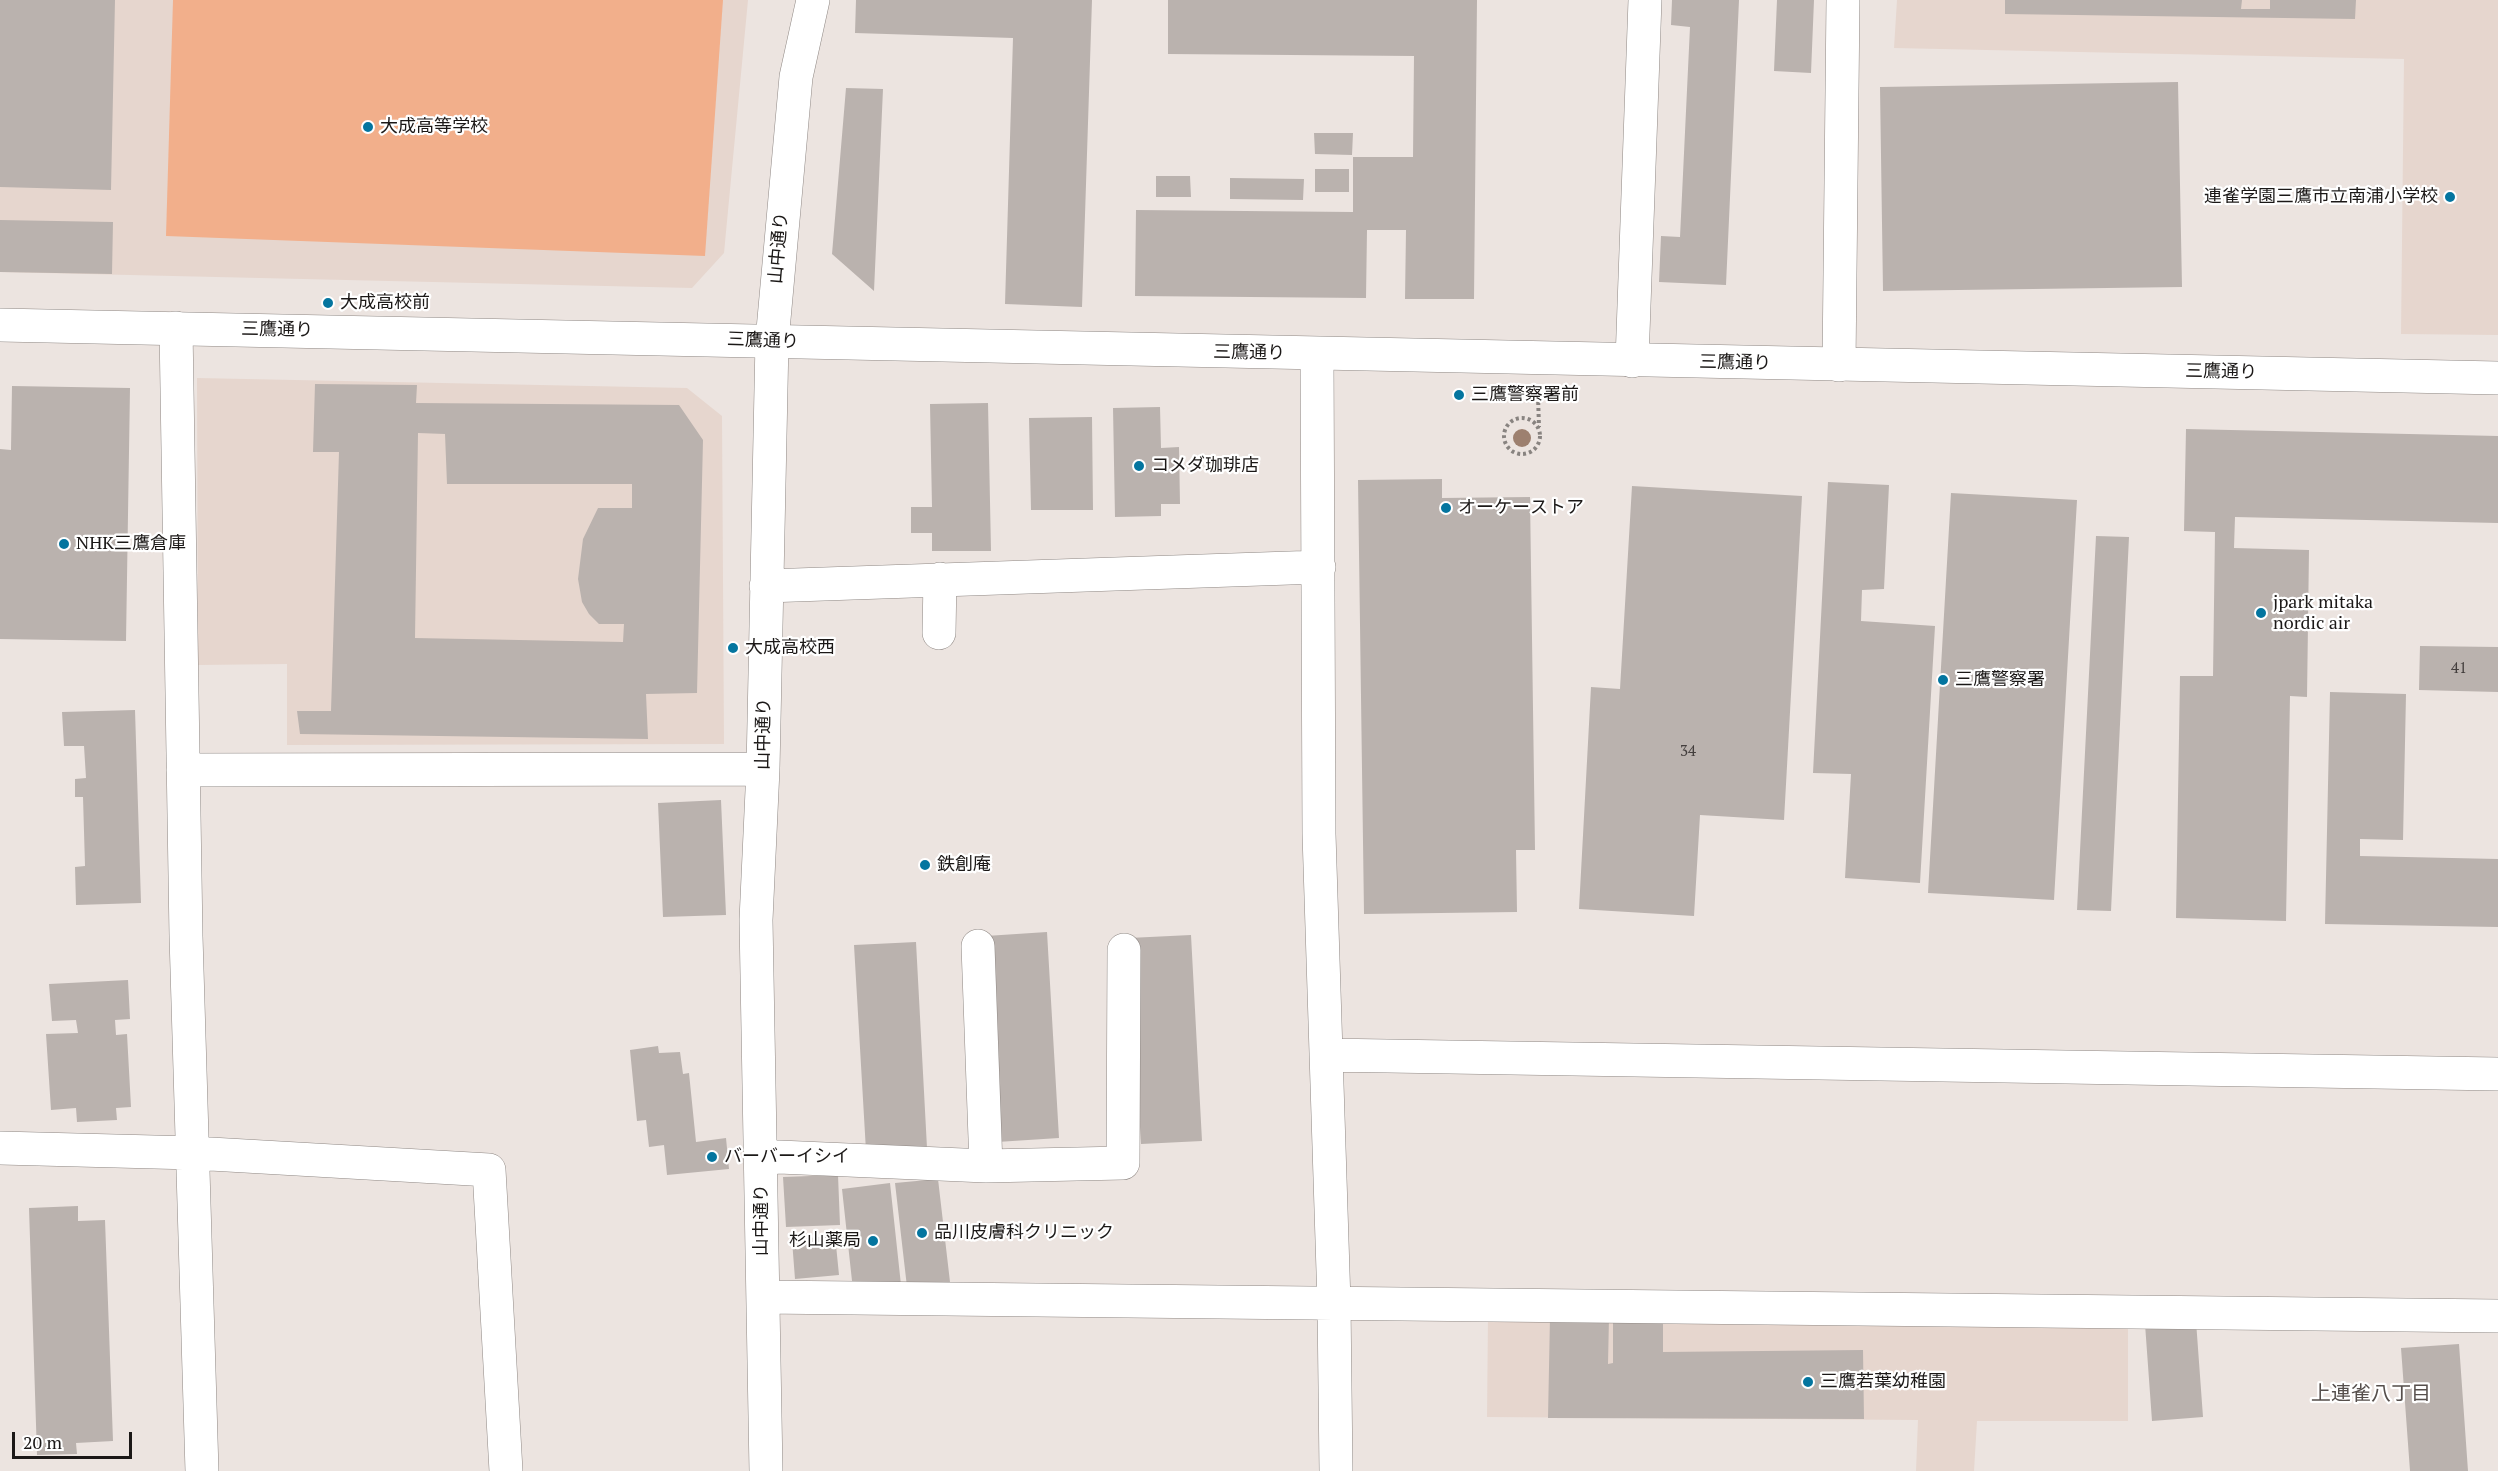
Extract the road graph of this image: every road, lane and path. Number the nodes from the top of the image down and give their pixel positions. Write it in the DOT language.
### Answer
graph roads {
  1 [pos="813,0"];
  2 [pos="1645,0"];
  3 [pos="1843,0"];
  4 [pos="0,325"];
  5 [pos="176,328"];
  6 [pos="772,341"];
  7 [pos="1317,355"];
  8 [pos="1632,361"];
  9 [pos="1839,364"];
  10 [pos="2498,378"];
  11 [pos="1538,396"];
  12 [pos="1539,427"];
  13 [pos="1319,567"];
  14 [pos="940,579"];
  15 [pos="766,586"];
  16 [pos="939,633"];
  17 [pos="763,769"];
  18 [pos="183,770"];
  19 [pos="978,946"];
  20 [pos="1124,950"];
  21 [pos="1326,1055"];
  22 [pos="2498,1074"];
  23 [pos="0,1148"];
  24 [pos="193,1153"];
  25 [pos="761,1159"];
  26 [pos="986,1166"];
  27 [pos="763,1297"];
  28 [pos="1334,1303"];
  29 [pos="2498,1316"];
  30 [pos="202,1471"];
  31 [pos="506,1471"];
  32 [pos="766,1471"];
  33 [pos="1336,1471"];
  1 -- 6 [label="street, 山中通り"];
  2 -- 8 [label="street"];
  3 -- 9 [label="street"];
  4 -- 5 [label="street, 三鷹通り"];
  5 -- 6 [label="street, 三鷹通り"];
  5 -- 18 [label="street"];
  6 -- 7 [label="street, 三鷹通り"];
  6 -- 15 [label="street, 山中通り"];
  7 -- 8 [label="street, 三鷹通り"];
  7 -- 13 [label="street"];
  8 -- 9 [label="street, 三鷹通り"];
  9 -- 10 [label="street, 三鷹通り"];
  11 -- 12 [label="path"];
  12 -- 12 [label="path"];
  13 -- 14 [label="street"];
  13 -- 21 [label="street"];
  14 -- 15 [label="street"];
  14 -- 16 [label="street"];
  15 -- 17 [label="street, 山中通り"];
  17 -- 18 [label="street"];
  17 -- 25 [label="street, 山中通り"];
  18 -- 24 [label="street"];
  19 -- 26 [label="street"];
  20 -- 26 [label="street"];
  21 -- 22 [label="street"];
  21 -- 28 [label="street"];
  23 -- 24 [label="street"];
  24 -- 30 [label="street"];
  24 -- 31 [label="street"];
  25 -- 26 [label="street"];
  25 -- 27 [label="street, 山中通り"];
  27 -- 28 [label="street"];
  27 -- 32 [label="street, 山中通り"];
  28 -- 29 [label="street"];
  28 -- 33 [label="street"];
}
